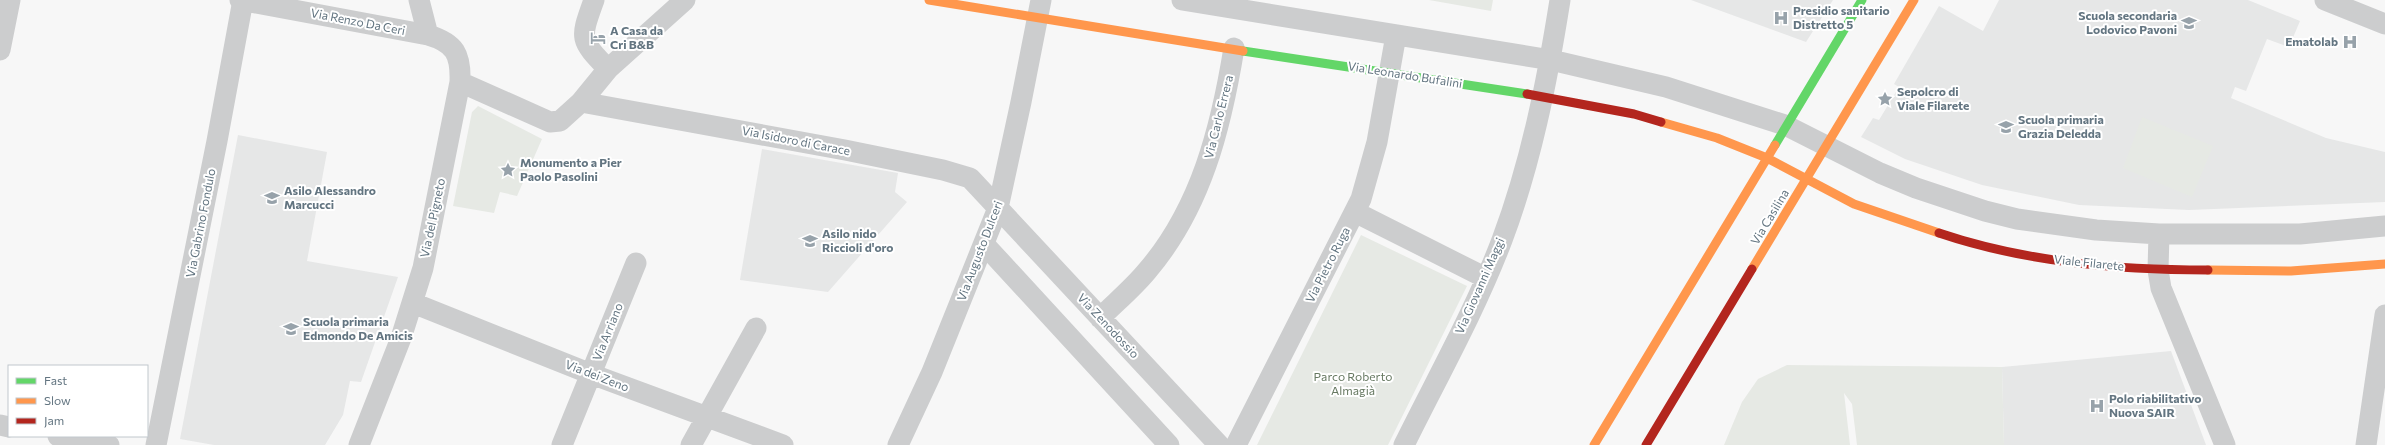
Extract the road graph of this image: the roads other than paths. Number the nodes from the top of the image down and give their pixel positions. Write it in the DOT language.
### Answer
graph roads {
  1 [pos="10,0"];
  2 [pos="242,0"];
  3 [pos="419,0"];
  4 [pos="594,0"];
  5 [pos="685,0"];
  6 [pos="929,0"];
  7 [pos="1182,0"];
  8 [pos="1560,0"];
  9 [pos="1862,0"];
  10 [pos="1914,0"];
  11 [pos="2325,0"];
  12 [pos="1242,5"];
  13 [pos="1039,9"];
  14 [pos="2385,24"];
  15 [pos="1396,34"];
  16 [pos="428,35"];
  17 [pos="1234,48"];
  18 [pos="0,50"];
  19 [pos="1550,60"];
  20 [pos="608,69"];
  21 [pos="1389,73"];
  22 [pos="460,82"];
  23 [pos="1543,96"];
  24 [pos="582,102"];
  25 [pos="1786,126"];
  26 [pos="1826,145"];
  27 [pos="1767,158"];
  28 [pos="1807,179"];
  29 [pos="998,208"];
  30 [pos="1355,212"];
  31 [pos="2385,226"];
  32 [pos="2159,234"];
  33 [pos="984,244"];
  34 [pos="636,263"];
  35 [pos="2385,264"];
  36 [pos="2158,270"];
  37 [pos="1486,278"];
  38 [pos="413,303"];
  39 [pos="2385,315"];
  40 [pos="1100,318"];
  41 [pos="756,328"];
  42 [pos="591,374"];
  43 [pos="706,417"];
  44 [pos="64,437"];
  45 [pos="109,445"];
  46 [pos="156,445"];
  47 [pos="359,445"];
  48 [pos="562,445"];
  49 [pos="691,445"];
  50 [pos="783,445"];
  51 [pos="898,445"];
  52 [pos="1169,445"];
  53 [pos="1219,445"];
  54 [pos="1236,445"];
  55 [pos="1404,445"];
  56 [pos="1594,445"];
  57 [pos="1646,445"];
  58 [pos="2225,445"];
  59 [pos="2366,445"];
  1 -- 18 [label="street"];
  2 -- 16 [label="street, Via Renzo Da Ceri"];
  2 -- 46 [label="street, Via Gabrino Fondulo"];
  3 -- 16 [label="street"];
  4 -- 20 [label="street"];
  5 -- 20 [label="street"];
  6 -- 13 [label="street, Via Leonardo Bufalini"];
  7 -- 12 [label="street"];
  8 -- 19 [label="street"];
  9 -- 25 [label="street"];
  10 -- 26 [label="street, Via Casilina"];
  11 -- 14 [label="street"];
  12 -- 15 [label="street"];
  13 -- 17 [label="street, Via Leonardo Bufalini"];
  13 -- 29 [label="street, Via Augusto Dulceri"];
  15 -- 19 [label="street"];
  15 -- 21 [label="street, Via Pietro Ruga"];
  16 -- 22 [label="street, Via del Pigneto"];
  17 -- 21 [label="street, Via Leonardo Bufalini"];
  17 -- 40 [label="street, Via Carlo Errera"];
  19 -- 23 [label="street, Via Giovanni Maggi"];
  19 -- 25 [label="street"];
  20 -- 24 [label="street"];
  21 -- 23 [label="street, Via Leonardo Bufalini"];
  21 -- 30 [label="street, Via Pietro Ruga"];
  22 -- 24 [label="street"];
  22 -- 38 [label="street, Via del Pigneto"];
  23 -- 27 [label="street, Via Leonardo Bufalini"];
  23 -- 37 [label="street, Via Giovanni Maggi"];
  24 -- 29 [label="street, Via Isidoro di Carace"];
  25 -- 26 [label="street"];
  25 -- 27 [label="street"];
  26 -- 28 [label="street, Via Casilina"];
  26 -- 32 [label="street"];
  27 -- 28 [label="street, Viale Filarete"];
  27 -- 56 [label="street"];
  28 -- 36 [label="street, Viale Filarete"];
  28 -- 57 [label="street, Via Casilina"];
  29 -- 33 [label="street, Via Augusto Dulceri"];
  29 -- 40 [label="street, Via Zenodossio"];
  30 -- 37 [label="street"];
  30 -- 54 [label="street, Via Pietro Ruga"];
  31 -- 32 [label="street"];
  32 -- 36 [label="street"];
  33 -- 51 [label="street, Via Augusto Dulceri"];
  33 -- 52 [label="street"];
  34 -- 42 [label="street, Via Arriano"];
  35 -- 36 [label="street, Viale Filarete"];
  36 -- 58 [label="street"];
  37 -- 55 [label="street, Via Giovanni Maggi"];
  38 -- 42 [label="street, Via dei Zeno"];
  38 -- 47 [label="street, Via del Pigneto"];
  39 -- 59 [label="street"];
  40 -- 53 [label="street, Via Zenodossio"];
  41 -- 43 [label="street"];
  42 -- 43 [label="street, Via dei Zeno"];
  42 -- 48 [label="street, Via Arriano"];
  43 -- 49 [label="street"];
  43 -- 50 [label="street, Via dei Zeno"];
  44 -- 45 [label="street"];
}
